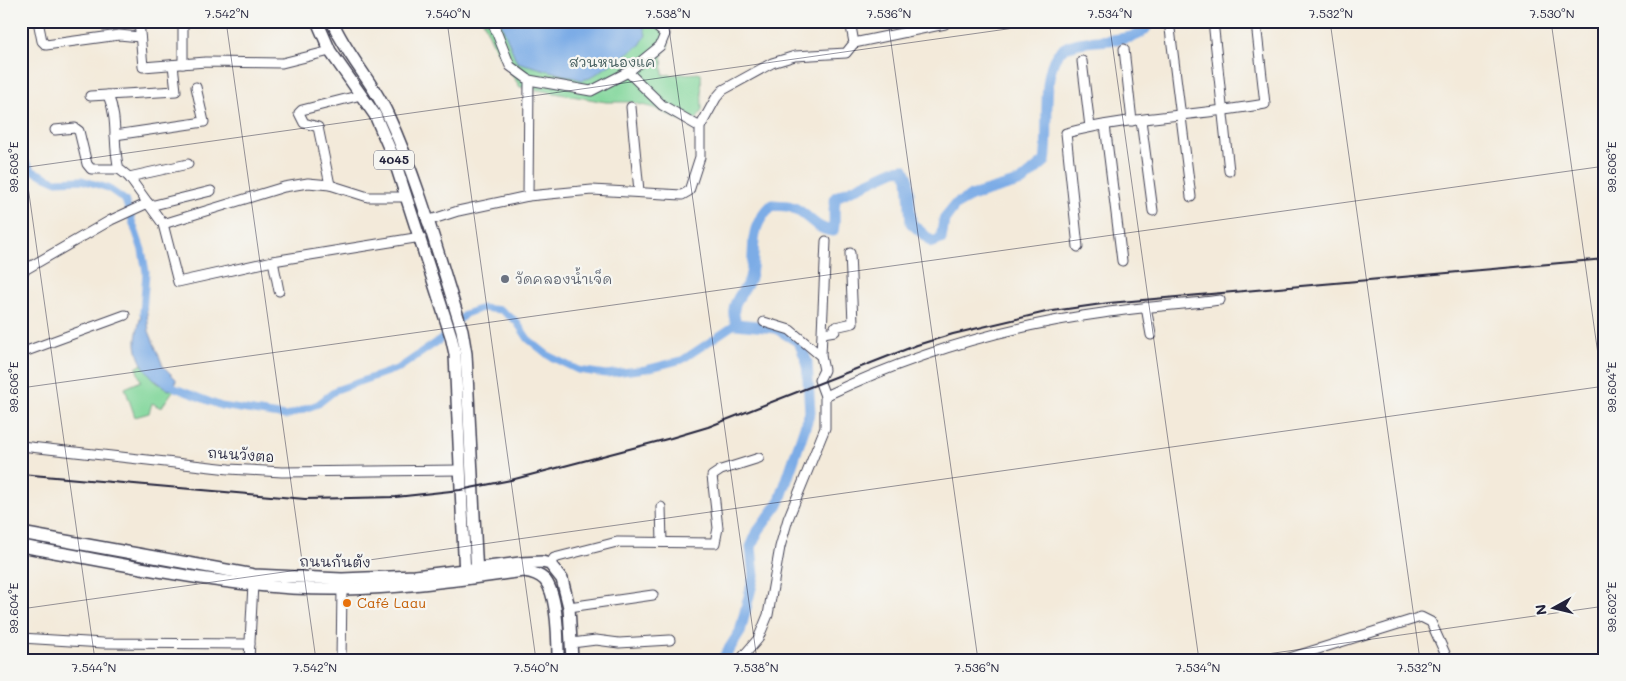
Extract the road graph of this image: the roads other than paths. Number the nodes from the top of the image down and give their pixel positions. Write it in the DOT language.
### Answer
graph roads {
  1 [pos="38,21"];
  2 [pos="139,21"];
  3 [pos="183,21"];
  4 [pos="317,21"];
  5 [pos="332,21"];
  6 [pos="492,21"];
  7 [pos="650,21"];
  8 [pos="850,21"];
  9 [pos="1213,21"];
  10 [pos="945,24"];
  11 [pos="1170,29"];
  12 [pos="1258,32"];
  13 [pos="140,37"];
  14 [pos="854,43"];
  15 [pos="1124,49"];
  16 [pos="330,51"];
  17 [pos="1082,61"];
  18 [pos="183,64"];
  19 [pos="174,65"];
  20 [pos="628,72"];
  21 [pos="529,80"];
  22 [pos="196,88"];
  23 [pos="361,95"];
  24 [pos="90,96"];
  25 [pos="108,96"];
  26 [pos="631,107"];
  27 [pos="1223,112"];
  28 [pos="1180,116"];
  29 [pos="1136,121"];
  30 [pos="1105,125"];
  31 [pos="700,127"];
  32 [pos="1090,127"];
  33 [pos="55,130"];
  34 [pos="115,135"];
  35 [pos="188,164"];
  36 [pos="120,169"];
  37 [pos="1229,172"];
  38 [pos="129,177"];
  39 [pos="330,185"];
  40 [pos="211,191"];
  41 [pos="639,191"];
  42 [pos="528,196"];
  43 [pos="406,197"];
  44 [pos="1191,197"];
  45 [pos="149,204"];
  46 [pos="1152,211"];
  47 [pos="427,221"];
  48 [pos="163,224"];
  49 [pos="420,237"];
  50 [pos="826,241"];
  51 [pos="1078,247"];
  52 [pos="850,253"];
  53 [pos="273,261"];
  54 [pos="1122,261"];
  55 [pos="21,272"];
  56 [pos="279,292"];
  57 [pos="1220,300"];
  58 [pos="1146,307"];
  59 [pos="125,315"];
  60 [pos="764,322"];
  61 [pos="823,333"];
  62 [pos="1151,335"];
  63 [pos="21,353"];
  64 [pos="821,356"];
  65 [pos="824,396"];
  66 [pos="21,446"];
  67 [pos="759,458"];
  68 [pos="460,470"];
  69 [pos="661,507"];
  70 [pos="23,534"];
  71 [pos="662,542"];
  72 [pos="22,546"];
  73 [pos="135,559"];
  74 [pos="550,564"];
  75 [pos="477,573"];
  76 [pos="464,574"];
  77 [pos="253,579"];
  78 [pos="356,583"];
  79 [pos="342,589"];
  80 [pos="653,595"];
  81 [pos="569,607"];
  82 [pos="21,638"];
  83 [pos="670,640"];
  84 [pos="558,643"];
  85 [pos="572,643"];
  86 [pos="250,644"];
  87 [pos="250,660"];
  88 [pos="341,660"];
  89 [pos="558,660"];
  90 [pos="572,660"];
  91 [pos="740,660"];
  92 [pos="1283,660"];
  93 [pos="1448,660"];
  1 -- 13 [label="street"];
  2 -- 13 [label="street"];
  3 -- 18 [label="street"];
  4 -- 16 [label="main road, 4045"];
  5 -- 47 [label="main road, 4045"];
  6 -- 21 [label="street"];
  7 -- 20 [label="street"];
  8 -- 14 [label="street"];
  9 -- 27 [label="street"];
  10 -- 14 [label="street"];
  11 -- 28 [label="street"];
  12 -- 27 [label="street"];
  13 -- 19 [label="street"];
  14 -- 31 [label="street"];
  15 -- 29 [label="street"];
  16 -- 18 [label="street"];
  16 -- 23 [label="main road, 4045"];
  17 -- 32 [label="street"];
  18 -- 19 [label="street"];
  19 -- 25 [label="street"];
  20 -- 21 [label="street"];
  20 -- 31 [label="street"];
  21 -- 42 [label="street"];
  22 -- 34 [label="street"];
  23 -- 39 [label="street"];
  23 -- 43 [label="main road, 4045"];
  24 -- 25 [label="street"];
  25 -- 34 [label="street"];
  26 -- 41 [label="street"];
  27 -- 28 [label="street"];
  27 -- 37 [label="street"];
  28 -- 29 [label="street"];
  28 -- 44 [label="street"];
  29 -- 30 [label="street"];
  29 -- 46 [label="street"];
  30 -- 32 [label="street"];
  30 -- 54 [label="street"];
  31 -- 41 [label="street"];
  32 -- 51 [label="street"];
  33 -- 36 [label="street"];
  34 -- 36 [label="street"];
  35 -- 38 [label="street"];
  36 -- 38 [label="street"];
  38 -- 45 [label="street"];
  39 -- 43 [label="street"];
  39 -- 48 [label="street"];
  40 -- 45 [label="street"];
  41 -- 42 [label="street"];
  42 -- 47 [label="street"];
  43 -- 49 [label="main road, 4045"];
  45 -- 48 [label="street"];
  45 -- 55 [label="street"];
  47 -- 75 [label="main road, 4045"];
  48 -- 53 [label="street"];
  49 -- 53 [label="street"];
  49 -- 68 [label="main road, 4045"];
  50 -- 61 [label="street"];
  52 -- 61 [label="street"];
  53 -- 56 [label="street"];
  57 -- 58 [label="street"];
  58 -- 62 [label="street"];
  58 -- 65 [label="street"];
  59 -- 63 [label="street"];
  60 -- 64 [label="street"];
  61 -- 64 [label="street"];
  64 -- 65 [label="street"];
  65 -- 91 [label="street"];
  66 -- 68 [label="street, ถนนวังตอ"];
  67 -- 71 [label="street"];
  68 -- 76 [label="main road, 4045"];
  69 -- 71 [label="street"];
  70 -- 72 [label="main road"];
  70 -- 73 [label="main road, ถนนกันตัง"];
  71 -- 74 [label="street"];
  72 -- 73 [label="main road, ถนนกันตัง"];
  73 -- 77 [label="main road, ถนนกันตัง"];
  74 -- 75 [label="main road, ถนนกันตัง"];
  74 -- 81 [label="main road"];
  75 -- 76 [label="main road, ถนนกันตัง"];
  75 -- 84 [label="main road, ถนนกันตัง"];
  76 -- 78 [label="main road, ถนนกันตัง"];
  77 -- 78 [label="main road, ถนนกันตัง"];
  77 -- 79 [label="main road, ถนนกันตัง"];
  77 -- 86 [label="street"];
  78 -- 79 [label="main road, ถนนกันตัง"];
  79 -- 88 [label="street"];
  80 -- 81 [label="street"];
  81 -- 85 [label="main road"];
  82 -- 86 [label="street"];
  83 -- 85 [label="street"];
  84 -- 85 [label="main road"];
  84 -- 89 [label="main road, ถนนกันตัง"];
  85 -- 90 [label="main road"];
  86 -- 87 [label="street"];
  92 -- 93 [label="street"];
}
